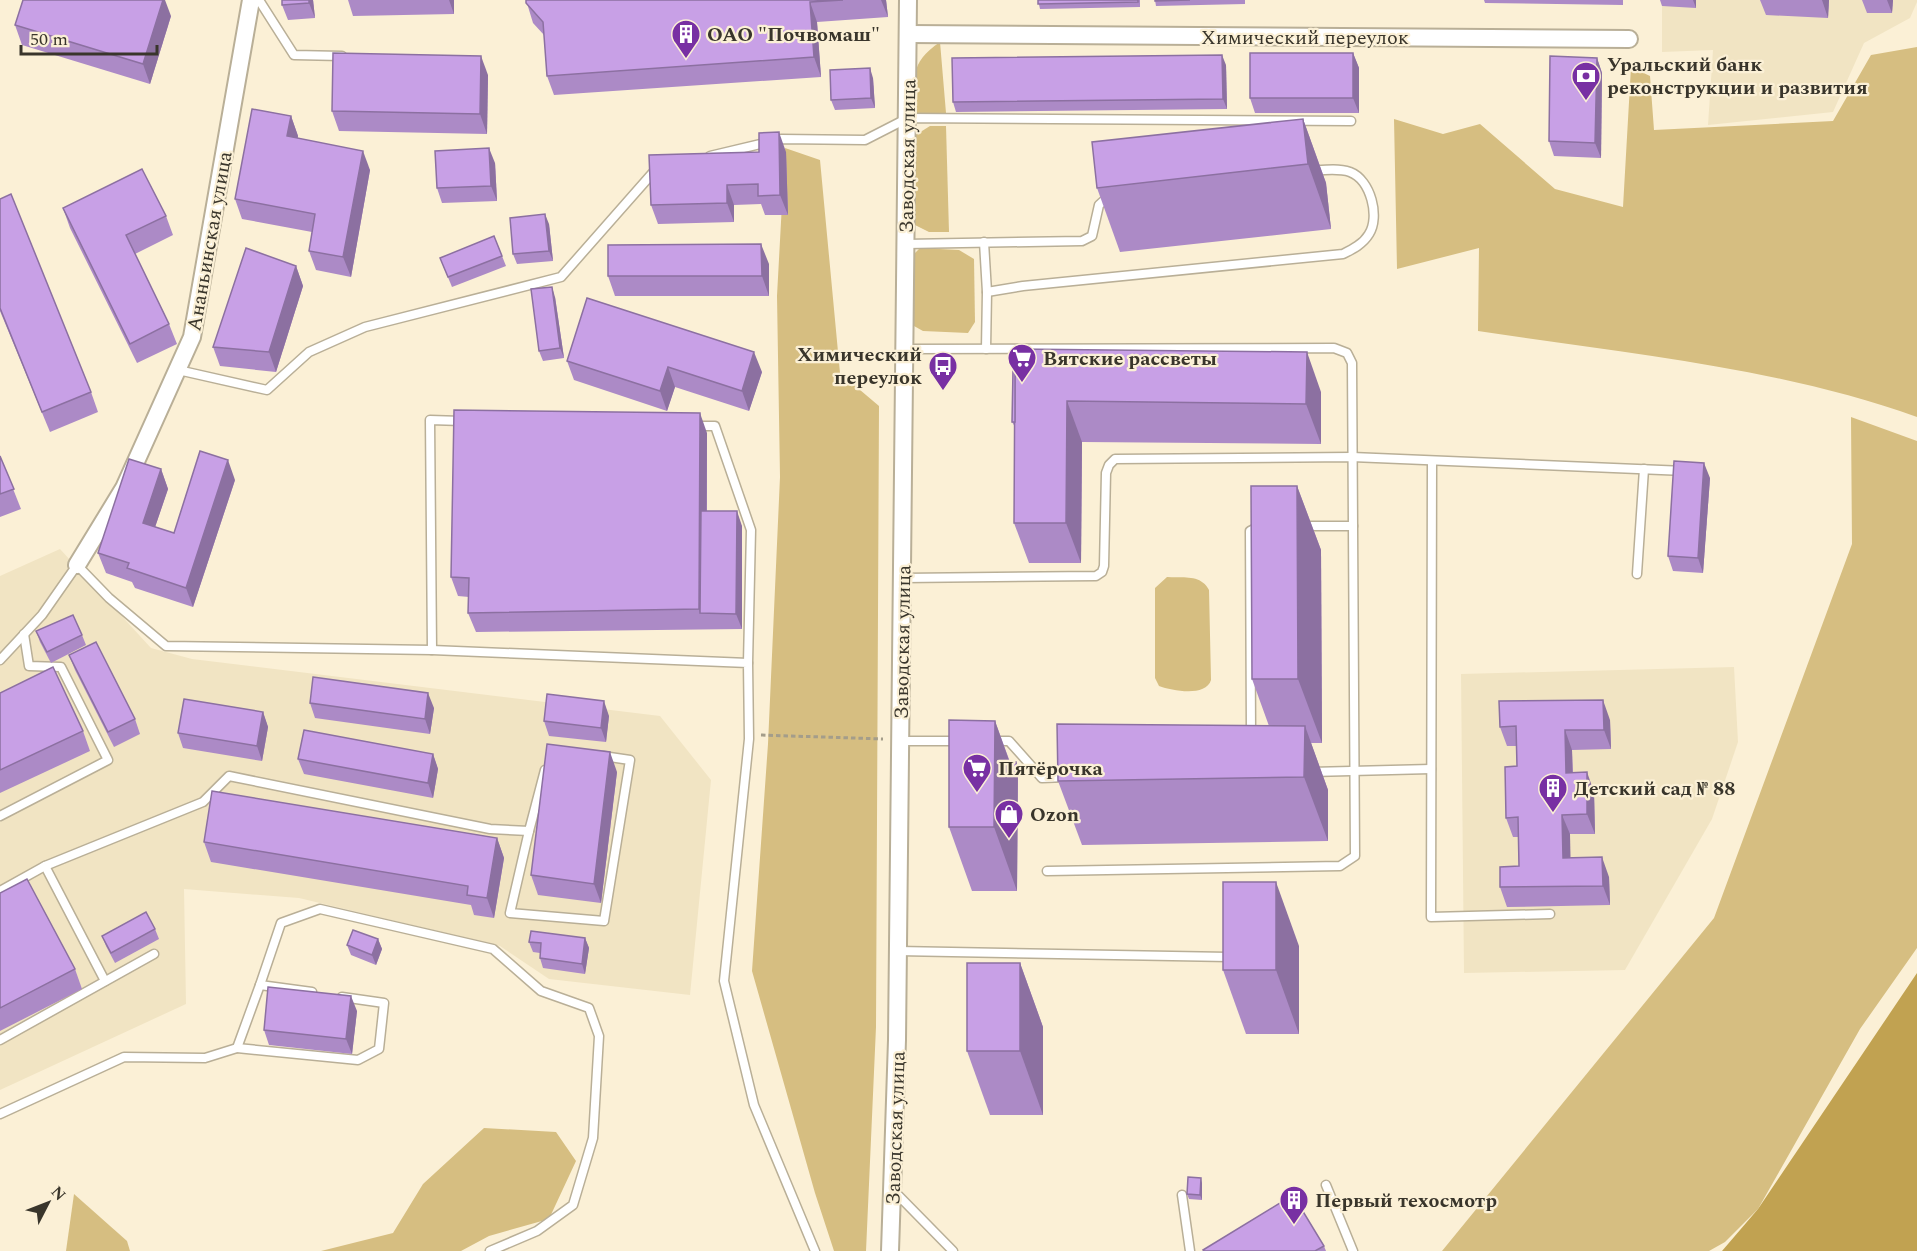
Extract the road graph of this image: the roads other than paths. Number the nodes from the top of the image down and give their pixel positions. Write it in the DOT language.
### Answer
graph roads {
  1 [pos="251,0"];
  2 [pos="259,0"];
  3 [pos="908,0"];
  4 [pos="909,34"];
  5 [pos="1629,39"];
  6 [pos="353,57"];
  7 [pos="908,118"];
  8 [pos="1351,121"];
  9 [pos="700,158"];
  10 [pos="665,166"];
  11 [pos="1300,172"];
  12 [pos="1120,190"];
  13 [pos="984,242"];
  14 [pos="906,244"];
  15 [pos="987,292"];
  16 [pos="905,349"];
  17 [pos="986,349"];
  18 [pos="178,370"];
  19 [pos="478,421"];
  20 [pos="680,425"];
  21 [pos="1352,457"];
  22 [pos="1432,461"];
  23 [pos="1644,469"];
  24 [pos="1692,471"];
  25 [pos="1266,526"];
  26 [pos="1287,526"];
  27 [pos="1353,526"];
  28 [pos="77,565"];
  29 [pos="1637,574"];
  30 [pos="903,578"];
  31 [pos="24,634"];
  32 [pos="432,650"];
  33 [pos="0,660"];
  34 [pos="748,663"];
  35 [pos="894,740"];
  36 [pos="975,741"];
  37 [pos="987,741"];
  38 [pos="1251,750"];
  39 [pos="596,755"];
  40 [pos="548,758"];
  41 [pos="1431,769"];
  42 [pos="1297,772"];
  43 [pos="1354,772"];
  44 [pos="1077,777"];
  45 [pos="0,816"];
  46 [pos="529,831"];
  47 [pos="45,866"];
  48 [pos="1047,870"];
  49 [pos="0,891"];
  50 [pos="1550,914"];
  51 [pos="898,951"];
  52 [pos="154,954"];
  53 [pos="1229,957"];
  54 [pos="105,981"];
  55 [pos="260,985"];
  56 [pos="317,993"];
  57 [pos="328,994"];
  58 [pos="0,1040"];
  59 [pos="237,1048"];
  60 [pos="0,1114"];
  61 [pos="1326,1185"];
  62 [pos="893,1190"];
  63 [pos="1182,1195"];
  64 [pos="490,1251"];
  65 [pos="815,1251"];
  66 [pos="890,1251"];
  67 [pos="953,1251"];
  68 [pos="1190,1251"];
  69 [pos="1353,1251"];
  1 -- 18 [label="street, Ананьинская улица"];
  2 -- 6 [label="lane"];
  3 -- 4 [label="street"];
  4 -- 5 [label="street, Химический переулок"];
  4 -- 7 [label="street, Заводская улица"];
  7 -- 8 [label="lane"];
  7 -- 9 [label="lane"];
  7 -- 14 [label="street, Заводская улица"];
  10 -- 18 [label="lane"];
  11 -- 15 [label="lane"];
  12 -- 13 [label="lane"];
  13 -- 14 [label="lane"];
  13 -- 15 [label="lane"];
  14 -- 16 [label="street, Заводская улица"];
  15 -- 17 [label="lane"];
  16 -- 17 [label="lane"];
  16 -- 30 [label="street, Заводская улица"];
  17 -- 21 [label="lane"];
  18 -- 28 [label="street, Ананьинская улица"];
  19 -- 32 [label="lane"];
  20 -- 34 [label="lane"];
  21 -- 22 [label="lane"];
  21 -- 27 [label="lane"];
  21 -- 30 [label="lane"];
  22 -- 23 [label="lane"];
  22 -- 41 [label="lane"];
  23 -- 24 [label="lane"];
  23 -- 29 [label="lane"];
  25 -- 38 [label="lane"];
  26 -- 27 [label="lane"];
  27 -- 43 [label="lane"];
  28 -- 31 [label="lane"];
  28 -- 32 [label="lane"];
  30 -- 35 [label="street, Заводская улица"];
  31 -- 33 [label="lane"];
  31 -- 45 [label="lane"];
  32 -- 34 [label="lane"];
  34 -- 65 [label="lane"];
  35 -- 36 [label="lane"];
  35 -- 51 [label="street, Заводская улица"];
  37 -- 44 [label="lane"];
  39 -- 46 [label="lane"];
  40 -- 46 [label="lane"];
  41 -- 43 [label="lane"];
  41 -- 50 [label="lane"];
  42 -- 43 [label="lane"];
  43 -- 48 [label="lane"];
  46 -- 47 [label="lane"];
  47 -- 49 [label="lane"];
  47 -- 54 [label="lane"];
  51 -- 53 [label="lane"];
  51 -- 62 [label="street, Заводская улица"];
  52 -- 54 [label="lane"];
  54 -- 58 [label="lane"];
  55 -- 56 [label="lane"];
  55 -- 59 [label="lane"];
  55 -- 64 [label="lane"];
  57 -- 59 [label="lane"];
  59 -- 60 [label="lane"];
  61 -- 69 [label="lane"];
  62 -- 66 [label="street, Заводская улица"];
  62 -- 67 [label="lane"];
  63 -- 68 [label="lane"];
}
